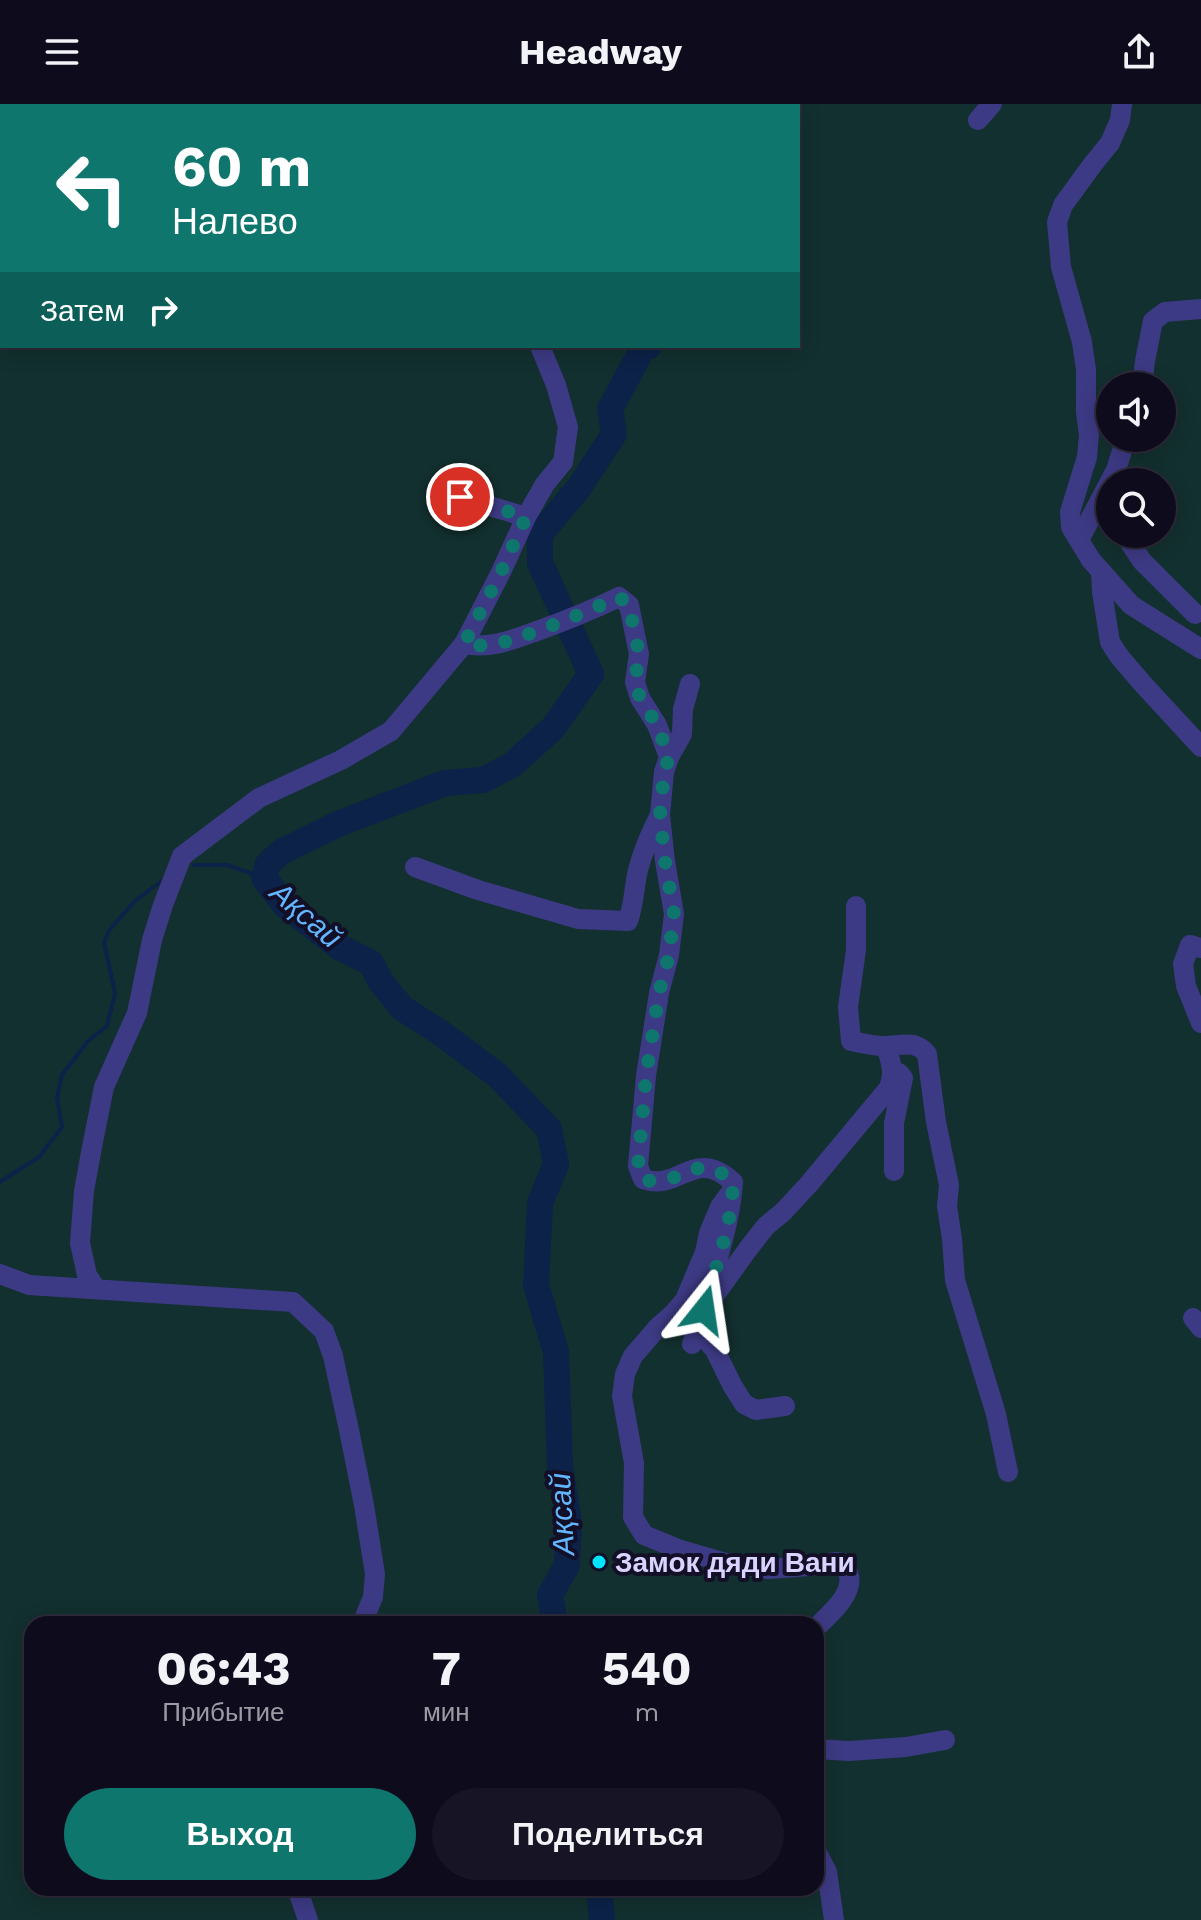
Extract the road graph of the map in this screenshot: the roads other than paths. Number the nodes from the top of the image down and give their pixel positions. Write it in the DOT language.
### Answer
graph roads {
  1 [pos="992,104"];
  2 [pos="1122,104"];
  3 [pos="978,120"];
  4 [pos="1201,309"];
  5 [pos="541,348"];
  6 [pos="1144,372"];
  7 [pos="460,497"];
  8 [pos="1096,514"];
  9 [pos="526,517"];
  10 [pos="1079,540"];
  11 [pos="1133,548"];
  12 [pos="1101,571"];
  13 [pos="1195,614"];
  14 [pos="464,644"];
  15 [pos="1201,649"];
  16 [pos="690,684"];
  17 [pos="1201,747"];
  18 [pos="669,757"];
  19 [pos="660,815"];
  20 [pos="415,867"];
  21 [pos="856,906"];
  22 [pos="1201,948"];
  23 [pos="1201,1023"];
  24 [pos="886,1046"];
  25 [pos="892,1068"];
  26 [pos="894,1171"];
  27 [pos="733,1190"];
  28 [pos="0,1274"];
  29 [pos="96,1289"];
  30 [pos="698,1328"];
  31 [pos="785,1406"];
  32 [pos="1008,1472"];
  33 [pos="365,1616"];
  34 [pos="824,1620"];
  35 [pos="945,1740"];
  36 [pos="824,1749"];
  37 [pos="824,1866"];
  38 [pos="300,1896"];
  39 [pos="308,1920"];
  40 [pos="834,1920"];
  1 -- 3 [label="street"];
  2 -- 10 [label="street"];
  4 -- 6 [label="street"];
  5 -- 9 [label="street"];
  7 -- 9 [label="street"];
  8 -- 10 [label="street"];
  9 -- 14 [label="street"];
  10 -- 12 [label="street"];
  11 -- 13 [label="street"];
  12 -- 15 [label="street"];
  12 -- 17 [label="street"];
  14 -- 18 [label="street"];
  14 -- 29 [label="street"];
  16 -- 18 [label="street"];
  18 -- 19 [label="street"];
  19 -- 20 [label="street"];
  19 -- 27 [label="street"];
  21 -- 24 [label="street"];
  22 -- 23 [label="street"];
  24 -- 25 [label="street"];
  24 -- 32 [label="street"];
  25 -- 26 [label="street"];
  25 -- 30 [label="street"];
  27 -- 30 [label="street"];
  27 -- 34 [label="street"];
  28 -- 29 [label="street"];
  29 -- 33 [label="street"];
  30 -- 31 [label="street"];
  35 -- 36 [label="street"];
  37 -- 40 [label="street"];
  38 -- 39 [label="street"];
}
